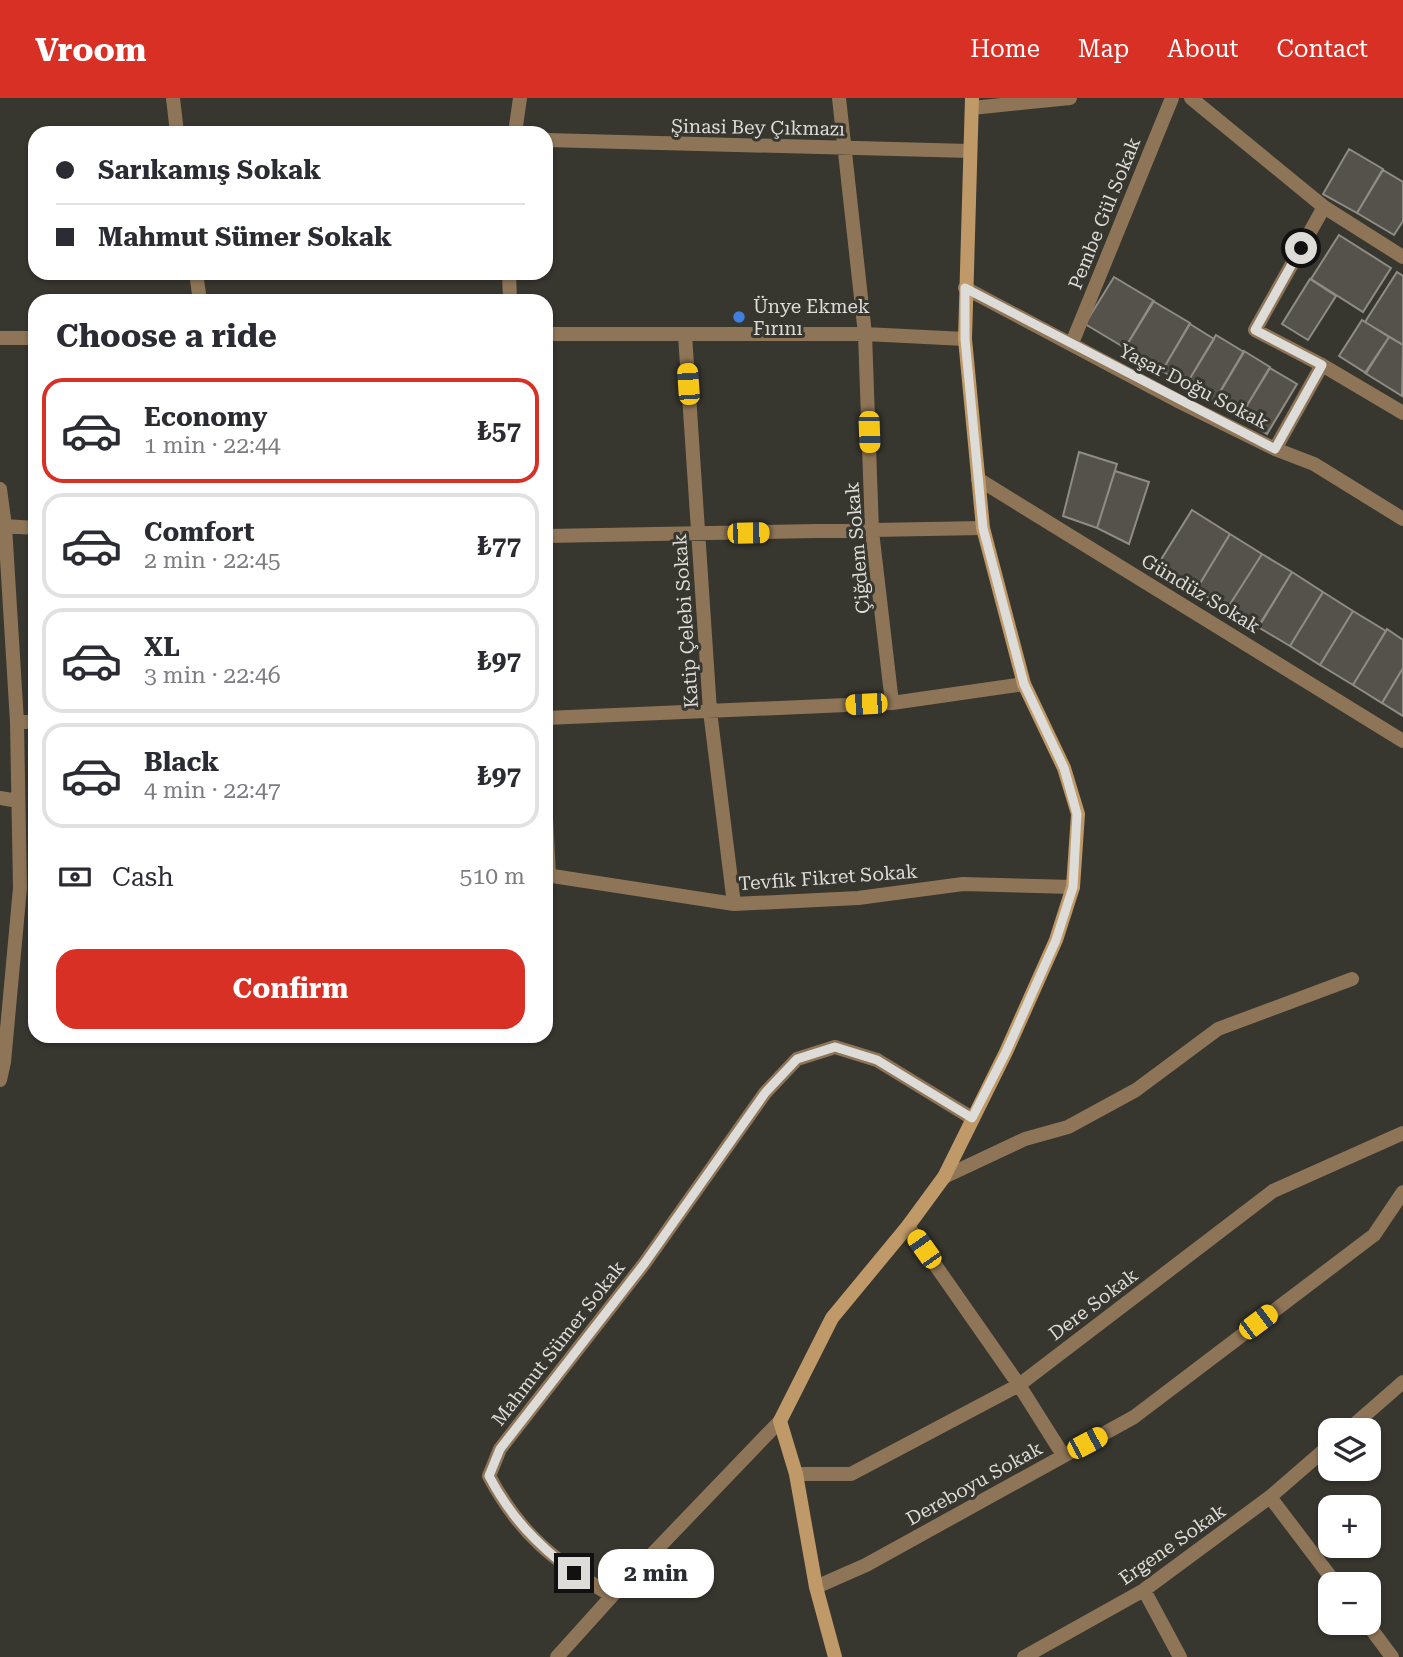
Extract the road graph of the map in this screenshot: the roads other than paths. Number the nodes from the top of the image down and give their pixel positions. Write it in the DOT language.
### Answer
graph roads {
  1 [pos="173,98"];
  2 [pos="520,98"];
  3 [pos="839,98"];
  4 [pos="1070,98"];
  5 [pos="1172,98"];
  6 [pos="1191,98"];
  7 [pos="972,103"];
  8 [pos="176,126"];
  9 [pos="516,126"];
  10 [pos="553,140"];
  11 [pos="845,148"];
  12 [pos="970,151"];
  13 [pos="1324,207"];
  14 [pos="1403,257"];
  15 [pos="965,288"];
  16 [pos="553,334"];
  17 [pos="685,334"];
  18 [pos="865,334"];
  19 [pos="0,338"];
  20 [pos="28,338"];
  21 [pos="965,339"];
  22 [pos="1072,344"];
  23 [pos="1322,365"];
  24 [pos="1403,413"];
  25 [pos="1275,449"];
  26 [pos="978,479"];
  27 [pos="0,489"];
  28 [pos="1403,519"];
  29 [pos="5,526"];
  30 [pos="28,528"];
  31 [pos="983,528"];
  32 [pos="872,531"];
  33 [pos="698,534"];
  34 [pos="553,536"];
  35 [pos="1024,684"];
  36 [pos="892,703"];
  37 [pos="710,711"];
  38 [pos="553,718"];
  39 [pos="17,722"];
  40 [pos="28,722"];
  41 [pos="1403,741"];
  42 [pos="0,797"];
  43 [pos="18,801"];
  44 [pos="553,876"];
  45 [pos="1073,887"];
  46 [pos="28,889"];
  47 [pos="734,904"];
  48 [pos="1352,979"];
  49 [pos="2,1061"];
  50 [pos="0,1080"];
  51 [pos="972,1118"];
  52 [pos="1403,1133"];
  53 [pos="944,1177"];
  54 [pos="1403,1192"];
  55 [pos="908,1226"];
  56 [pos="1403,1382"];
  57 [pos="1019,1385"];
  58 [pos="1362,1418"];
  59 [pos="780,1421"];
  60 [pos="1063,1455"];
  61 [pos="1318,1455"];
  62 [pos="796,1474"];
  63 [pos="1270,1497"];
  64 [pos="1327,1572"];
  65 [pos="816,1587"];
  66 [pos="1144,1590"];
  67 [pos="612,1596"];
  68 [pos="1376,1635"];
  69 [pos="557,1657"];
  70 [pos="835,1657"];
  71 [pos="1024,1657"];
  72 [pos="1180,1657"];
  73 [pos="1392,1657"];
  1 -- 8 [label="street"];
  2 -- 9 [label="street"];
  3 -- 11 [label="street, Çiğdem Sokak"];
  4 -- 7 [label="street"];
  5 -- 22 [label="street, Pembe Gül Sokak"];
  6 -- 13 [label="street"];
  7 -- 12 [label="street"];
  10 -- 11 [label="street, Şinasi Bey Çıkmazı"];
  11 -- 12 [label="street, Şinasi Bey Çıkmazı"];
  11 -- 18 [label="street, Çiğdem Sokak"];
  12 -- 15 [label="street"];
  13 -- 14 [label="street"];
  13 -- 23 [label="street"];
  15 -- 21 [label="street"];
  15 -- 22 [label="street, Yaşar Doğu Sokak"];
  16 -- 17 [label="street"];
  17 -- 18 [label="street"];
  17 -- 33 [label="street, Katip Çelebi Sokak"];
  18 -- 21 [label="street"];
  18 -- 32 [label="street, Çiğdem Sokak"];
  19 -- 20 [label="street"];
  21 -- 26 [label="street"];
  22 -- 25 [label="street, Yaşar Doğu Sokak"];
  23 -- 24 [label="street"];
  23 -- 25 [label="street"];
  25 -- 28 [label="street, Yaşar Doğu Sokak"];
  26 -- 31 [label="street"];
  26 -- 41 [label="street, Gündüz Sokak"];
  27 -- 29 [label="street"];
  29 -- 30 [label="street"];
  29 -- 39 [label="street"];
  31 -- 32 [label="street"];
  31 -- 35 [label="street"];
  32 -- 33 [label="street"];
  32 -- 36 [label="street, Çiğdem Sokak"];
  33 -- 34 [label="street"];
  33 -- 37 [label="street, Katip Çelebi Sokak"];
  35 -- 36 [label="street"];
  35 -- 45 [label="street"];
  36 -- 37 [label="street"];
  37 -- 38 [label="street"];
  37 -- 47 [label="street, Katip Çelebi Sokak"];
  39 -- 40 [label="street"];
  39 -- 43 [label="street"];
  42 -- 43 [label="street"];
  43 -- 46 [label="street"];
  44 -- 47 [label="street, Tevfik Fikret Sokak"];
  45 -- 47 [label="street, Tevfik Fikret Sokak"];
  45 -- 51 [label="street"];
  46 -- 49 [label="street"];
  48 -- 53 [label="street"];
  49 -- 50 [label="street"];
  51 -- 53 [label="street"];
  51 -- 67 [label="street, Mahmut Sümer Sokak"];
  52 -- 57 [label="street, Dere Sokak"];
  53 -- 55 [label="street"];
  54 -- 60 [label="street, Dereboyu Sokak"];
  55 -- 57 [label="street"];
  55 -- 59 [label="street"];
  56 -- 58 [label="street"];
  57 -- 60 [label="street"];
  57 -- 62 [label="street, Dere Sokak"];
  59 -- 62 [label="street"];
  59 -- 67 [label="street"];
  60 -- 65 [label="street, Dereboyu Sokak"];
  61 -- 63 [label="street, Ergene Sokak"];
  62 -- 65 [label="street"];
  63 -- 64 [label="street"];
  63 -- 66 [label="street, Ergene Sokak"];
  65 -- 70 [label="street"];
  66 -- 71 [label="street, Ergene Sokak"];
  66 -- 72 [label="street"];
  67 -- 69 [label="street"];
  68 -- 73 [label="street"];
}
